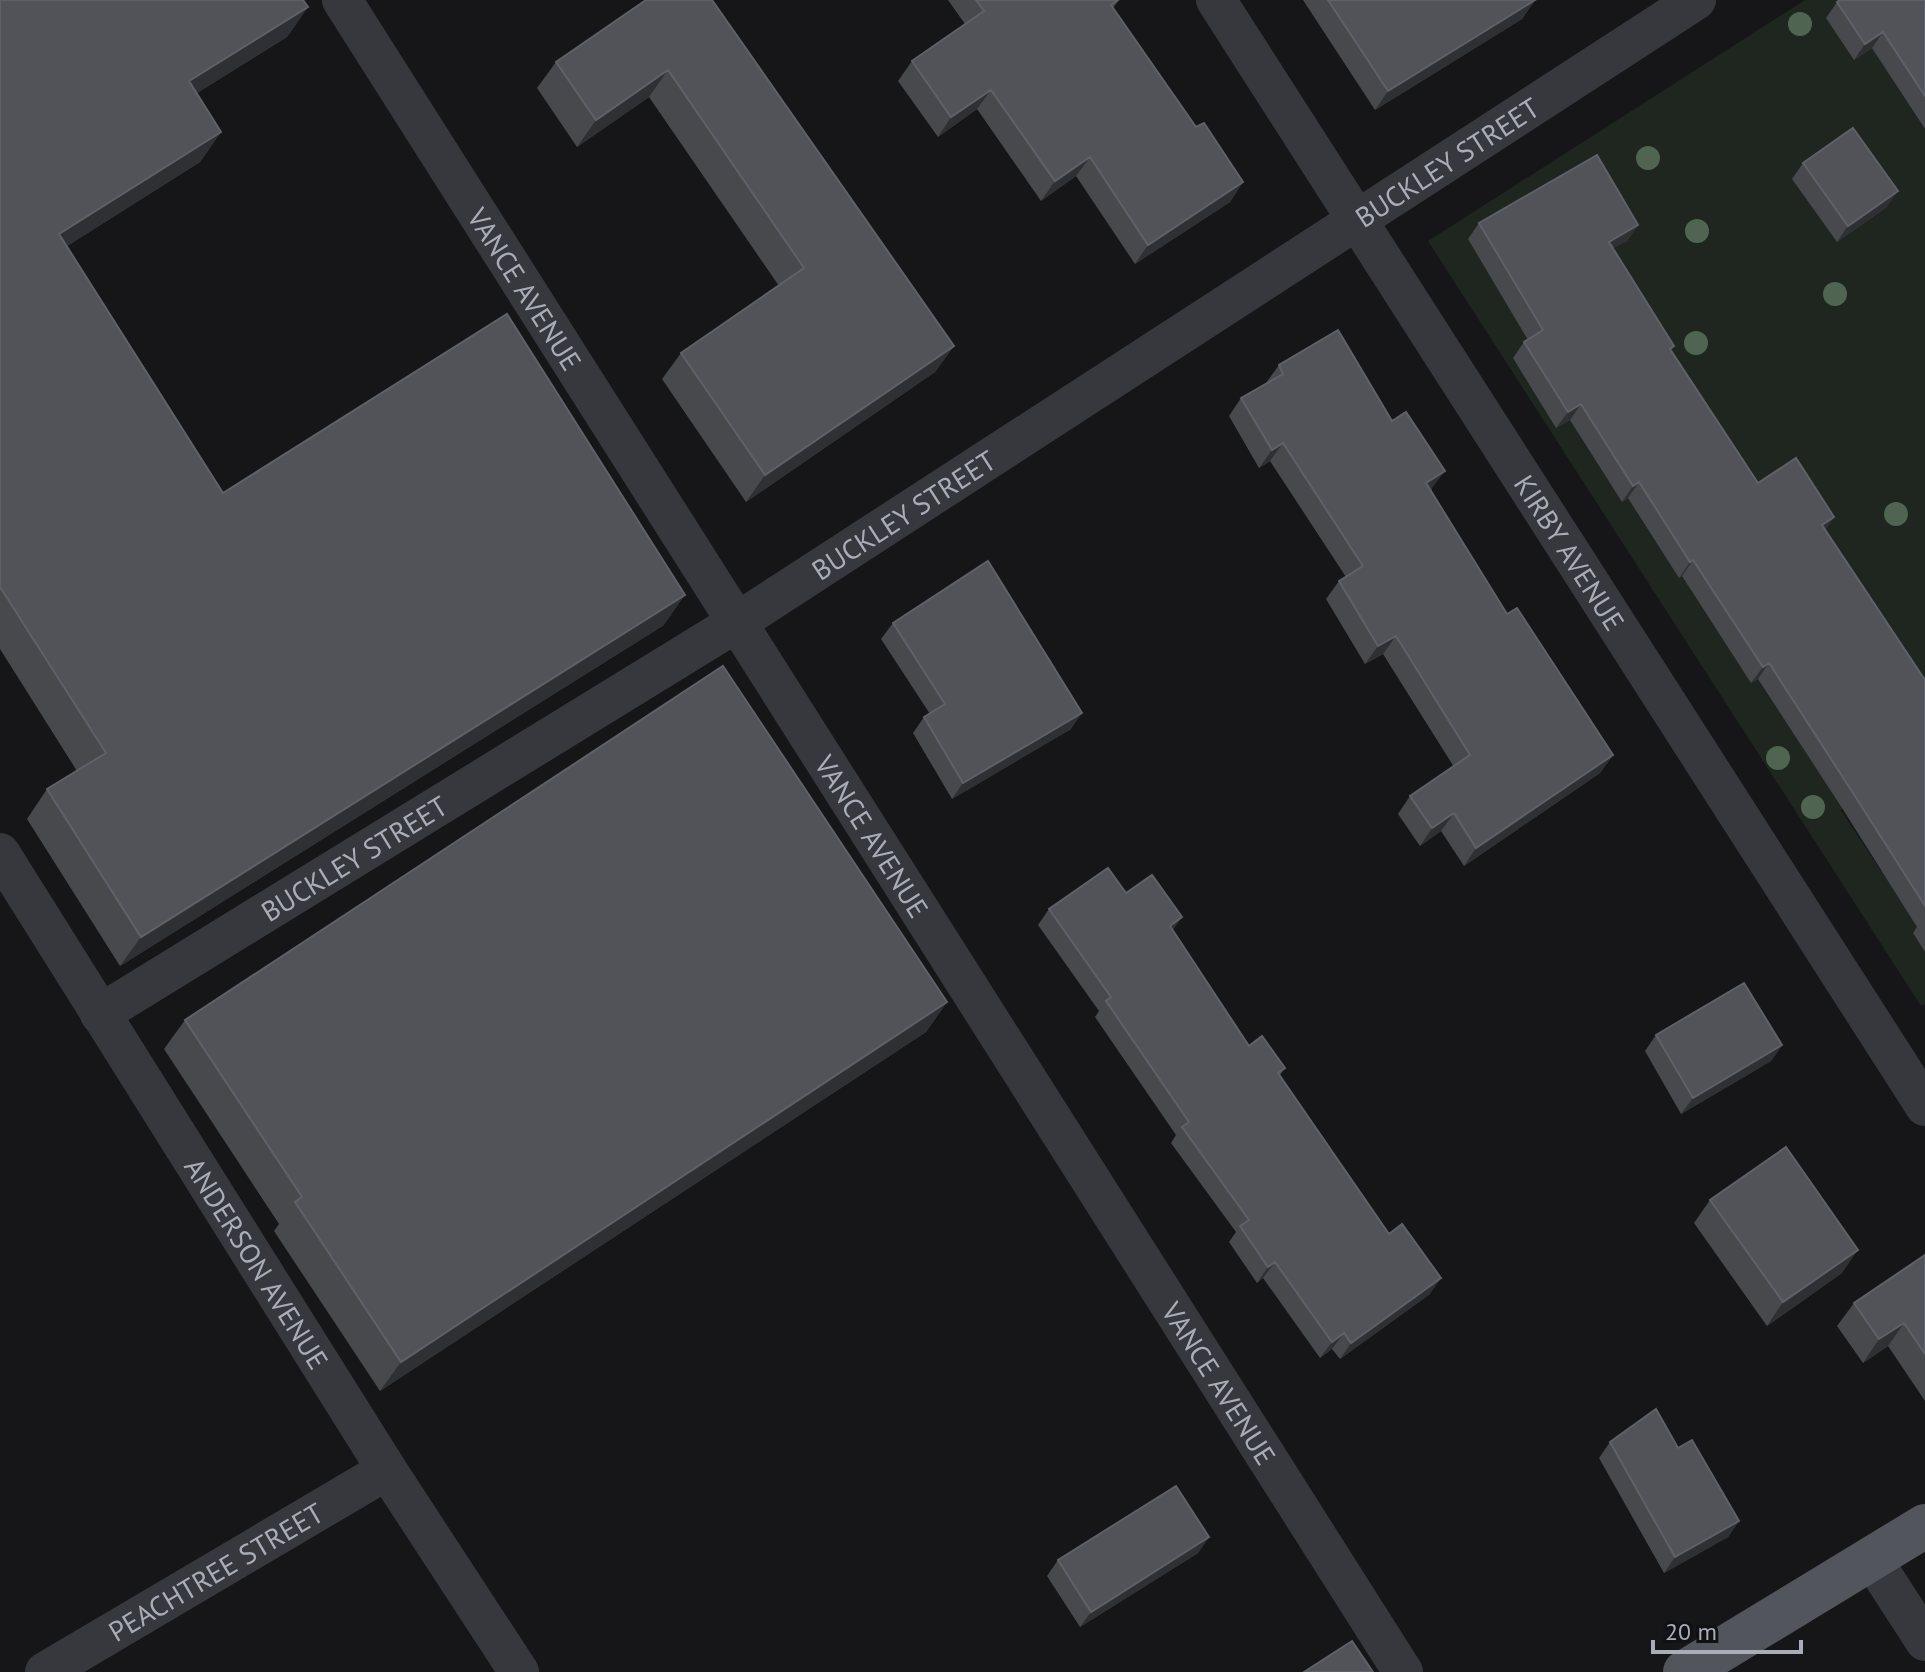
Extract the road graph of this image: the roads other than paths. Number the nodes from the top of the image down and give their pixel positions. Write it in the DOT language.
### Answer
graph roads {
  1 [pos="342,0"];
  2 [pos="1216,0"];
  3 [pos="1696,0"];
  4 [pos="1357,221"];
  5 [pos="739,621"];
  6 [pos="0,853"];
  7 [pos="100,1014"];
  8 [pos="1925,1106"];
  9 [pos="387,1470"];
  10 [pos="1925,1526"];
  11 [pos="1872,1559"];
  12 [pos="1925,1641"];
  13 [pos="45,1672"];
  14 [pos="519,1672"];
  15 [pos="1403,1672"];
  16 [pos="1685,1672"];
  1 -- 5 [label="street, VANCE AVENUE"];
  2 -- 4 [label="street, KIRBY AVENUE"];
  3 -- 4 [label="street, BUCKLEY STREET"];
  4 -- 5 [label="street, BUCKLEY STREET"];
  4 -- 8 [label="street, KIRBY AVENUE"];
  5 -- 7 [label="street, BUCKLEY STREET"];
  5 -- 15 [label="street, VANCE AVENUE"];
  6 -- 7 [label="street, ANDERSON AVENUE"];
  7 -- 9 [label="street, ANDERSON AVENUE"];
  9 -- 13 [label="street, PEACHTREE STREET"];
  9 -- 14 [label="street, ANDERSON AVENUE"];
  10 -- 11 [label="main road"];
  11 -- 12 [label="street"];
  11 -- 16 [label="main road"];
}
